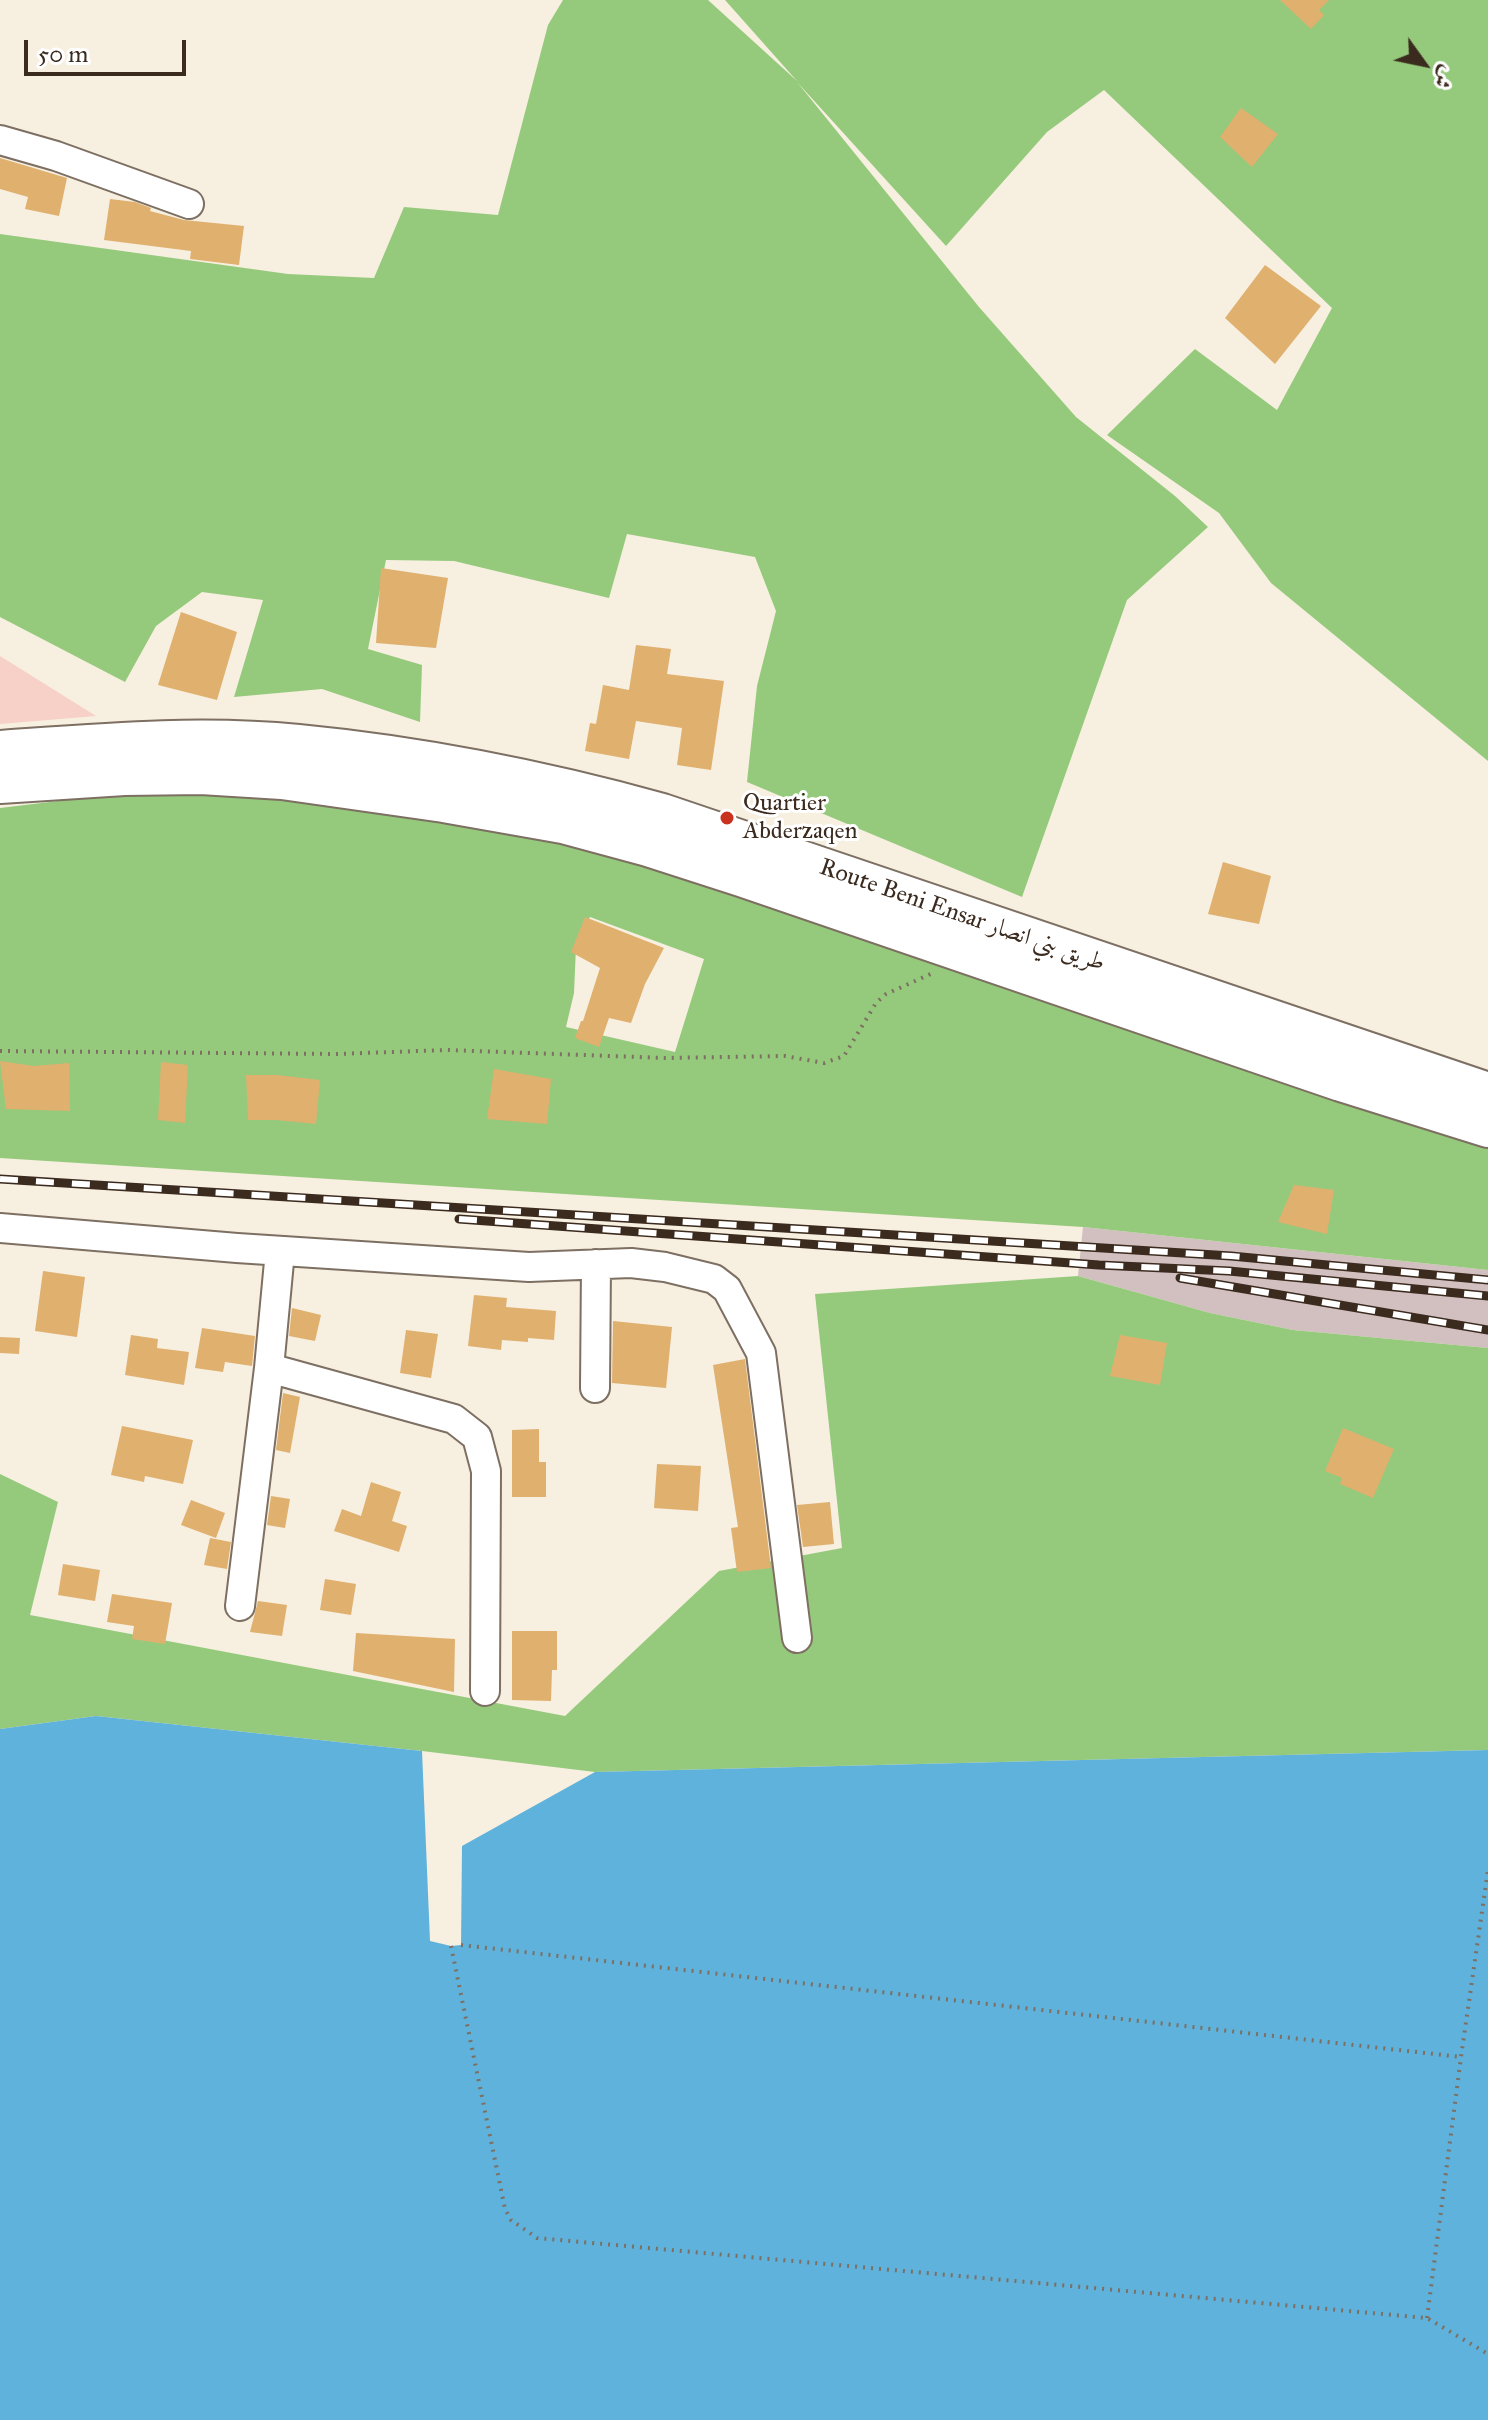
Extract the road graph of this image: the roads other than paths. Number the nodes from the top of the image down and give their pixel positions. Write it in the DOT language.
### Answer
graph roads {
  1 [pos="0,140"];
  2 [pos="189,204"];
  3 [pos="0,751"];
  4 [pos="0,783"];
  5 [pos="1488,1093"];
  6 [pos="1488,1127"];
  7 [pos="0,1228"];
  8 [pos="280,1251"];
  9 [pos="596,1264"];
  10 [pos="269,1368"];
  11 [pos="595,1388"];
  12 [pos="240,1606"];
  13 [pos="797,1638"];
  14 [pos="485,1691"];
  1 -- 2 [label="street"];
  3 -- 5 [label="highway, Route Beni Ensar طريق بني انصار"];
  4 -- 6 [label="highway, Route Beni Ensar طريق بني انصار"];
  7 -- 8 [label="street"];
  8 -- 9 [label="street"];
  8 -- 10 [label="street"];
  9 -- 11 [label="street"];
  9 -- 13 [label="street"];
  10 -- 12 [label="street"];
  10 -- 14 [label="street"];
}
